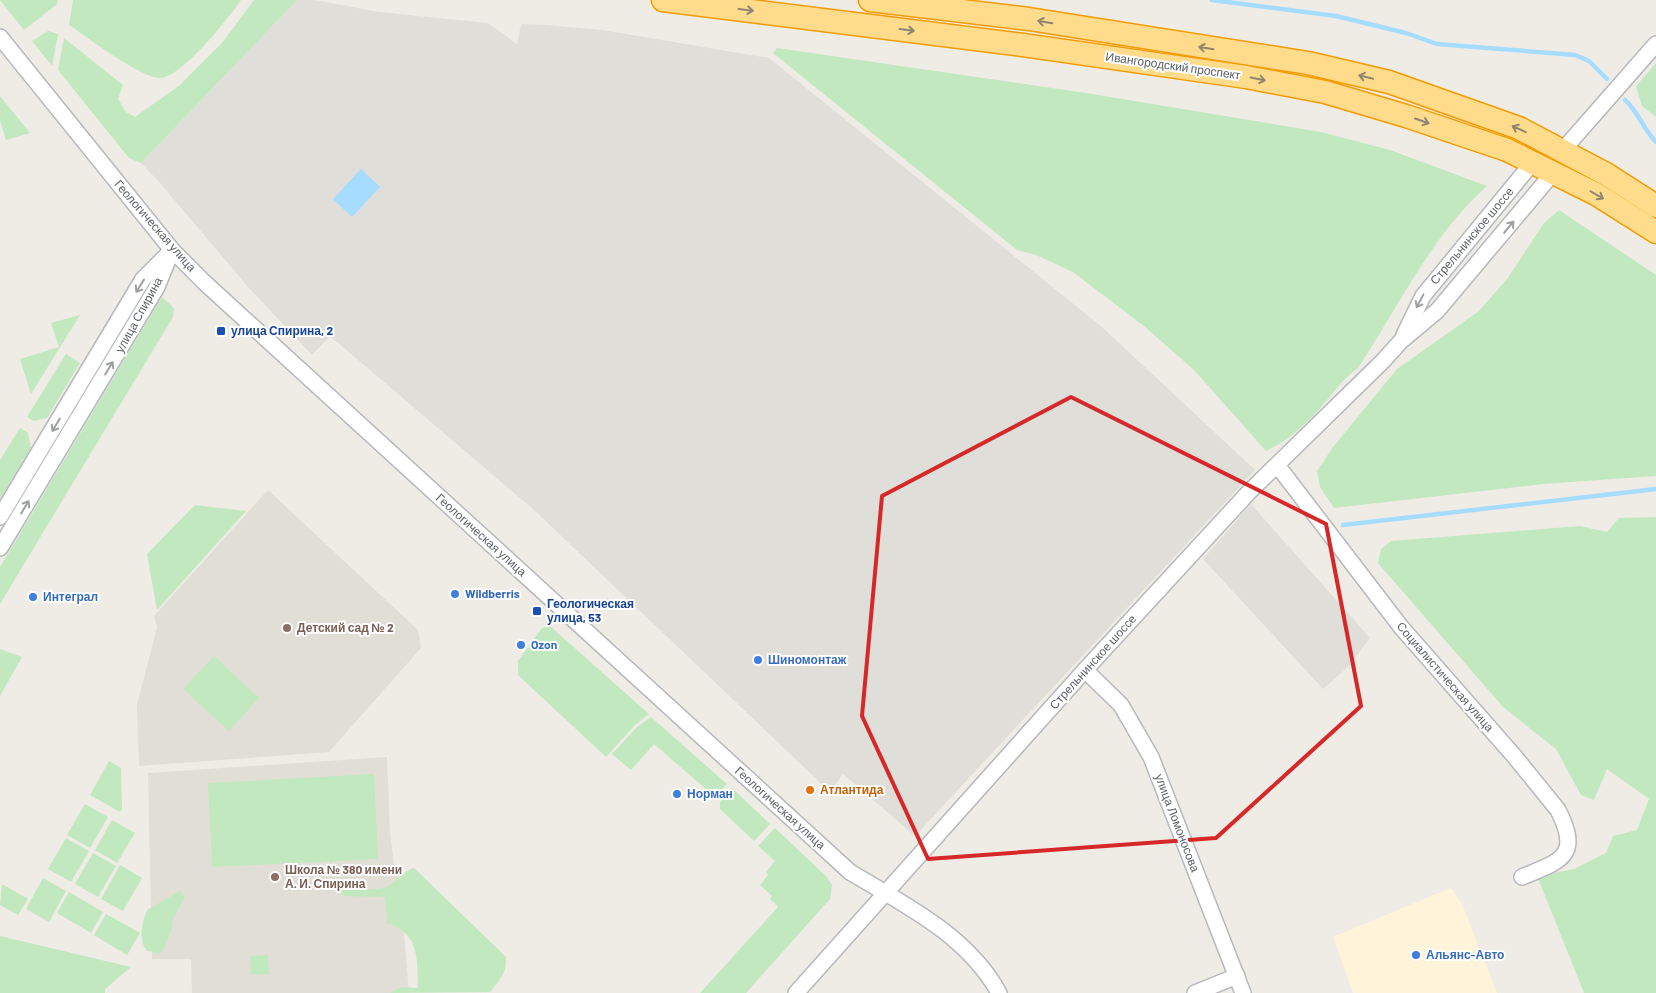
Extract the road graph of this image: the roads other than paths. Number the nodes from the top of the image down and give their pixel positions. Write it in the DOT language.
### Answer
graph roads {
  1 [pos="662,0"];
  2 [pos="870,0"];
  3 [pos="0,37"];
  4 [pos="1656,44"];
  5 [pos="1563,150"];
  6 [pos="1533,162"];
  7 [pos="1554,172"];
  8 [pos="1656,206"];
  9 [pos="1656,232"];
  10 [pos="172,250"];
  11 [pos="1401,341"];
  12 [pos="1276,465"];
  13 [pos="0,517"];
  14 [pos="0,548"];
  15 [pos="1085,670"];
  16 [pos="1522,877"];
  17 [pos="886,893"];
  18 [pos="1237,976"];
  19 [pos="796,993"];
  20 [pos="999,993"];
  21 [pos="1195,993"];
  22 [pos="1243,993"];
  1 -- 6 [label="highway, Ивангородский проспект, one-way"];
  5 -- 2 [label="highway, Ивангородский проспект, one-way"];
  3 -- 10 [label="street, Геологическая улица"];
  4 -- 5 [label="street, Стрельнинское шоссе"];
  5 -- 6 [label="highway, Стрельнинское шоссе"];
  5 -- 7 [label="highway, Стрельнинское шоссе"];
  5 -- 8 [label="highway, Ивангородский проспект"];
  6 -- 7 [label="highway, Ивангородский проспект"];
  6 -- 11 [label="street, Стрельнинское шоссе, one-way"];
  7 -- 9 [label="highway, Ивангородский проспект, one-way"];
  11 -- 7 [label="street, Стрельнинское шоссе, one-way"];
  10 -- 13 [label="street, улица Спирина, one-way"];
  14 -- 10 [label="street, улица Спирина, one-way"];
  10 -- 17 [label="street, Геологическая улица"];
  11 -- 12 [label="street, Стрельнинское шоссе"];
  12 -- 15 [label="street, Стрельнинское шоссе"];
  12 -- 16 [label="street, Социалистическая улица"];
  15 -- 17 [label="street, Стрельнинское шоссе"];
  15 -- 18 [label="street, улица Ломоносова"];
  17 -- 19 [label="street, Стрельнинское шоссе"];
  17 -- 20 [label="street, Геологическая улица"];
  18 -- 21 [label="street"];
  18 -- 22 [label="street, улица Ломоносова"];
}
